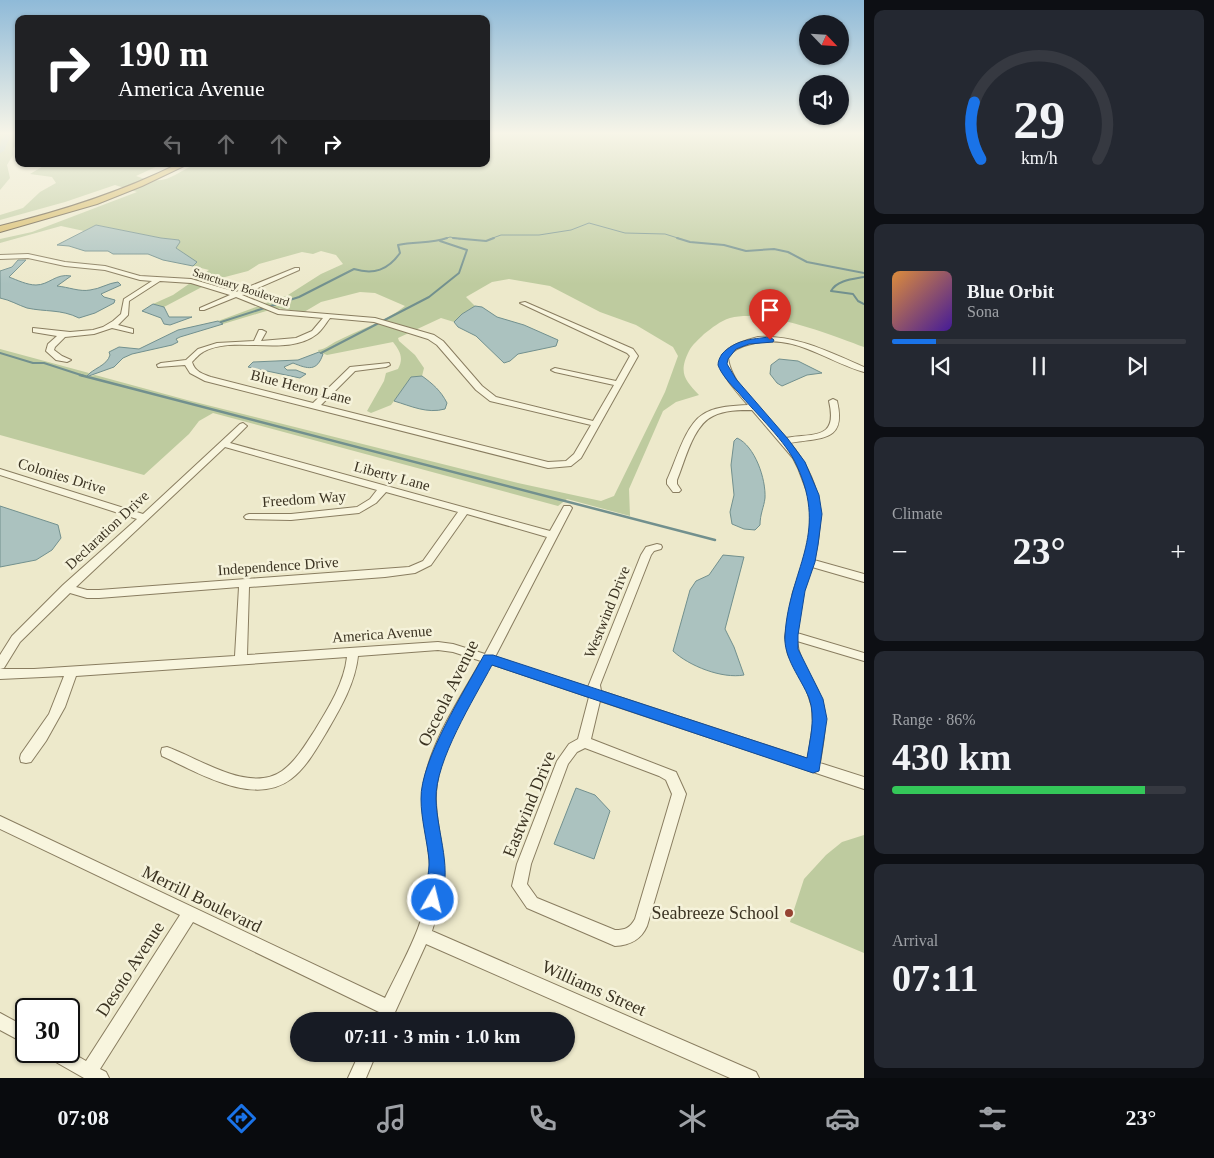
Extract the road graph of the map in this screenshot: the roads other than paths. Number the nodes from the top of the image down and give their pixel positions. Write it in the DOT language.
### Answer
graph roads {
  1 [pos="133,183"];
  2 [pos="140,183"];
  3 [pos="0,224"];
  4 [pos="0,229"];
  5 [pos="0,257"];
  6 [pos="297,269"];
  7 [pos="158,280"];
  8 [pos="235,294"];
  9 [pos="523,303"];
  10 [pos="202,309"];
  11 [pos="327,317"];
  12 [pos="112,325"];
  13 [pos="36,330"];
  14 [pos="130,331"];
  15 [pos="262,332"];
  16 [pos="62,335"];
  17 [pos="256,344"];
  18 [pos="67,360"];
  19 [pos="188,362"];
  20 [pos="161,365"];
  21 [pos="386,365"];
  22 [pos="555,370"];
  23 [pos="864,370"];
  24 [pos="619,384"];
  25 [pos="833,401"];
  26 [pos="316,405"];
  27 [pos="754,406"];
  28 [pos="596,424"];
  29 [pos="243,426"];
  30 [pos="785,441"];
  31 [pos="223,444"];
  32 [pos="0,472"];
  33 [pos="382,489"];
  34 [pos="676,490"];
  35 [pos="567,508"];
  36 [pos="464,511"];
  37 [pos="143,517"];
  38 [pos="249,517"];
  39 [pos="553,535"];
  40 [pos="657,547"];
  41 [pos="809,562"];
  42 [pos="864,578"];
  43 [pos="244,584"];
  44 [pos="67,588"];
  45 [pos="791,635"];
  46 [pos="353,652"];
  47 [pos="864,657"];
  48 [pos="241,658"];
  49 [pos="488,659"];
  50 [pos="0,665"];
  51 [pos="72,671"];
  52 [pos="0,674"];
  53 [pos="595,695"];
  54 [pos="584,742"];
  55 [pos="167,752"];
  56 [pos="26,758"];
  57 [pos="813,766"];
  58 [pos="864,783"];
  59 [pos="0,822"];
  60 [pos="189,914"];
  61 [pos="422,934"];
  62 [pos="380,1012"];
  63 [pos="387,1012"];
  64 [pos="0,1021"];
  65 [pos="15,1030"];
  66 [pos="364,1062"];
  67 [pos="74,1063"];
  68 [pos="94,1075"];
  69 [pos="357,1078"];
  70 [pos="750,1078"];
  1 -- 3 [label="highway"];
  2 -- 4 [label="highway"];
  5 -- 7 [label="street, Sanctuary Boulevard"];
  6 -- 8 [label="street"];
  7 -- 8 [label="street, Sanctuary Boulevard"];
  7 -- 12 [label="street"];
  8 -- 10 [label="street"];
  8 -- 11 [label="street, Sanctuary Boulevard"];
  9 -- 24 [label="street"];
  11 -- 17 [label="street, Blue Heron Lane"];
  11 -- 28 [label="street, Sanctuary Boulevard"];
  12 -- 14 [label="street"];
  12 -- 16 [label="street"];
  13 -- 16 [label="street"];
  15 -- 17 [label="street"];
  16 -- 18 [label="street"];
  17 -- 19 [label="street, Blue Heron Lane"];
  19 -- 20 [label="street"];
  19 -- 26 [label="street, Blue Heron Lane"];
  21 -- 26 [label="street"];
  22 -- 24 [label="street"];
  23 -- 27 [label="street"];
  24 -- 28 [label="street"];
  25 -- 30 [label="street"];
  26 -- 28 [label="street, Blue Heron Lane"];
  27 -- 30 [label="street"];
  27 -- 34 [label="street"];
  29 -- 31 [label="street, Declaration Drive"];
  30 -- 41 [label="street"];
  31 -- 33 [label="street, Liberty Lane"];
  31 -- 37 [label="street, Declaration Drive"];
  32 -- 37 [label="street, Colonies Drive"];
  33 -- 36 [label="street, Liberty Lane"];
  33 -- 38 [label="street, Freedom Way"];
  35 -- 39 [label="street, Osceola Avenue"];
  36 -- 39 [label="street, Liberty Lane"];
  36 -- 43 [label="street, Independence Drive"];
  37 -- 44 [label="street, Declaration Drive"];
  39 -- 49 [label="street, Osceola Avenue"];
  40 -- 53 [label="street, Westwind Drive"];
  41 -- 42 [label="street"];
  41 -- 45 [label="street"];
  43 -- 44 [label="street, Independence Drive"];
  43 -- 48 [label="street"];
  44 -- 50 [label="street, Declaration Drive"];
  45 -- 47 [label="street"];
  45 -- 57 [label="street"];
  46 -- 48 [label="street, America Avenue"];
  46 -- 49 [label="street, America Avenue"];
  46 -- 55 [label="street"];
  48 -- 51 [label="street, America Avenue"];
  49 -- 53 [label="street, America Avenue"];
  49 -- 61 [label="street, Osceola Avenue"];
  51 -- 52 [label="street, America Avenue"];
  51 -- 56 [label="street"];
  53 -- 54 [label="street"];
  53 -- 57 [label="street, America Avenue"];
  54 -- 54 [label="street, Eastwind Drive"];
  57 -- 58 [label="street, America Avenue"];
  59 -- 60 [label="street, Merrill Boulevard"];
  60 -- 62 [label="street, Merrill Boulevard"];
  60 -- 68 [label="street, Desoto Avenue"];
  61 -- 63 [label="street, Osceola Avenue"];
  61 -- 70 [label="street, Williams Street"];
  64 -- 65 [label="street"];
  66 -- 69 [label="street"];
  67 -- 68 [label="street"];
}
